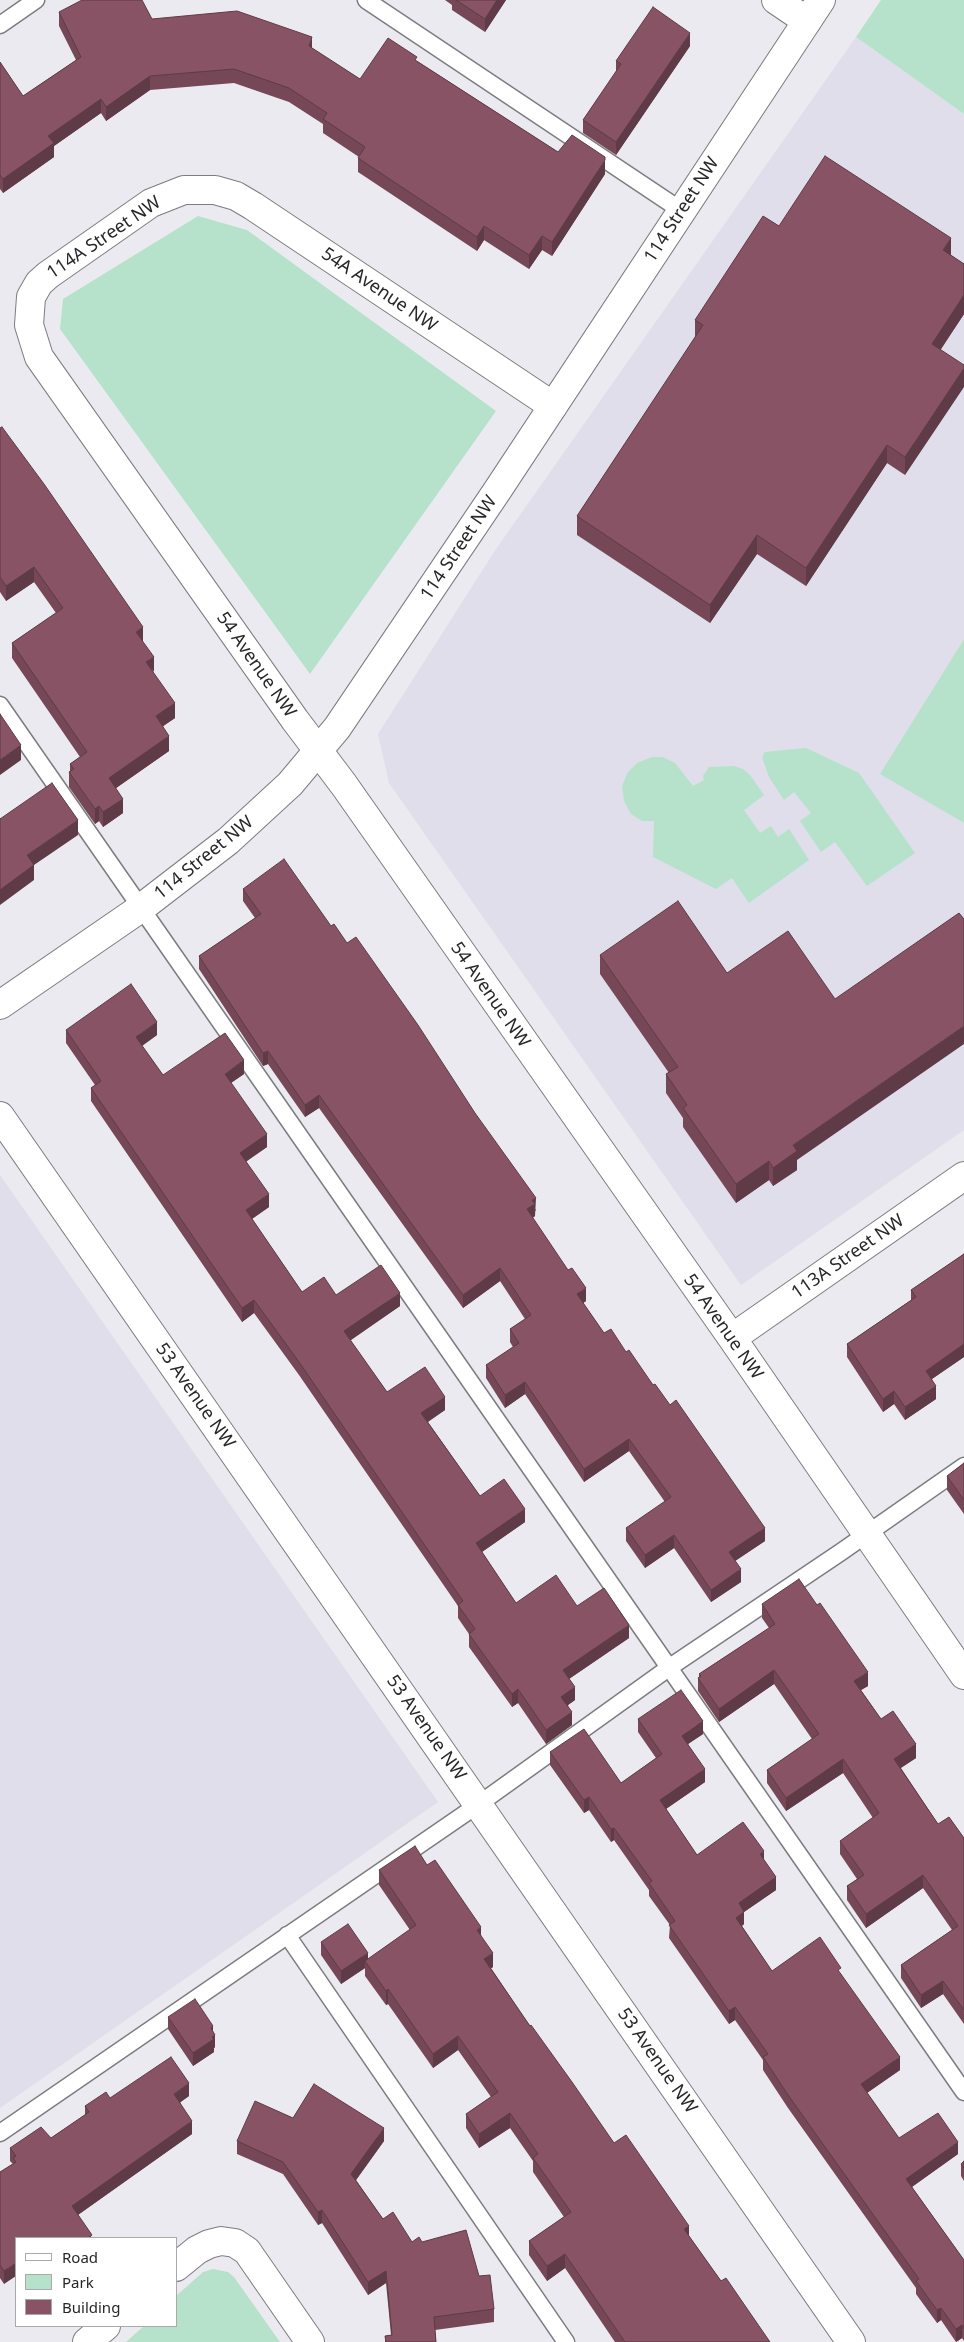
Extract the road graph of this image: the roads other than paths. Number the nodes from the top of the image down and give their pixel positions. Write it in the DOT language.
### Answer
graph roads {
  1 [pos="36,0"];
  2 [pos="366,0"];
  3 [pos="776,0"];
  4 [pos="814,10"];
  5 [pos="0,25"];
  6 [pos="199,189"];
  7 [pos="682,211"];
  8 [pos="29,312"];
  9 [pos="553,406"];
  10 [pos="0,705"];
  11 [pos="318,751"];
  12 [pos="141,908"];
  13 [pos="0,1005"];
  14 [pos="0,1116"];
  15 [pos="964,1176"];
  16 [pos="732,1338"];
  17 [pos="964,1466"];
  18 [pos="867,1534"];
  19 [pos="670,1667"];
  20 [pos="964,1675"];
  21 [pos="479,1804"];
  22 [pos="287,1935"];
  23 [pos="964,2092"];
  24 [pos="0,2133"];
  25 [pos="178,2265"];
  26 [pos="105,2327"];
  27 [pos="87,2342"];
  28 [pos="310,2342"];
  29 [pos="566,2342"];
  30 [pos="851,2342"];
  1 -- 5 [label="lane"];
  2 -- 7 [label="lane"];
  3 -- 4 [label="street"];
  4 -- 7 [label="street, 114 Street NW"];
  6 -- 8 [label="street, 114A Street NW"];
  6 -- 9 [label="street, 54A Avenue NW"];
  7 -- 9 [label="street, 114 Street NW"];
  8 -- 11 [label="street, 54 Avenue NW"];
  9 -- 11 [label="street, 114 Street NW"];
  10 -- 12 [label="lane"];
  11 -- 12 [label="street, 114 Street NW"];
  11 -- 16 [label="street, 54 Avenue NW"];
  12 -- 13 [label="street, 114 Street NW"];
  12 -- 19 [label="lane"];
  14 -- 21 [label="street, 53 Avenue NW"];
  15 -- 16 [label="street, 113A Street NW"];
  16 -- 18 [label="street, 54 Avenue NW"];
  17 -- 18 [label="lane"];
  18 -- 19 [label="lane"];
  18 -- 20 [label="street, 54 Avenue NW"];
  19 -- 21 [label="lane"];
  19 -- 23 [label="lane"];
  21 -- 22 [label="lane"];
  21 -- 30 [label="street, 53 Avenue NW"];
  22 -- 24 [label="lane"];
  22 -- 29 [label="lane"];
  25 -- 28 [label="street"];
  26 -- 27 [label="street"];
}
